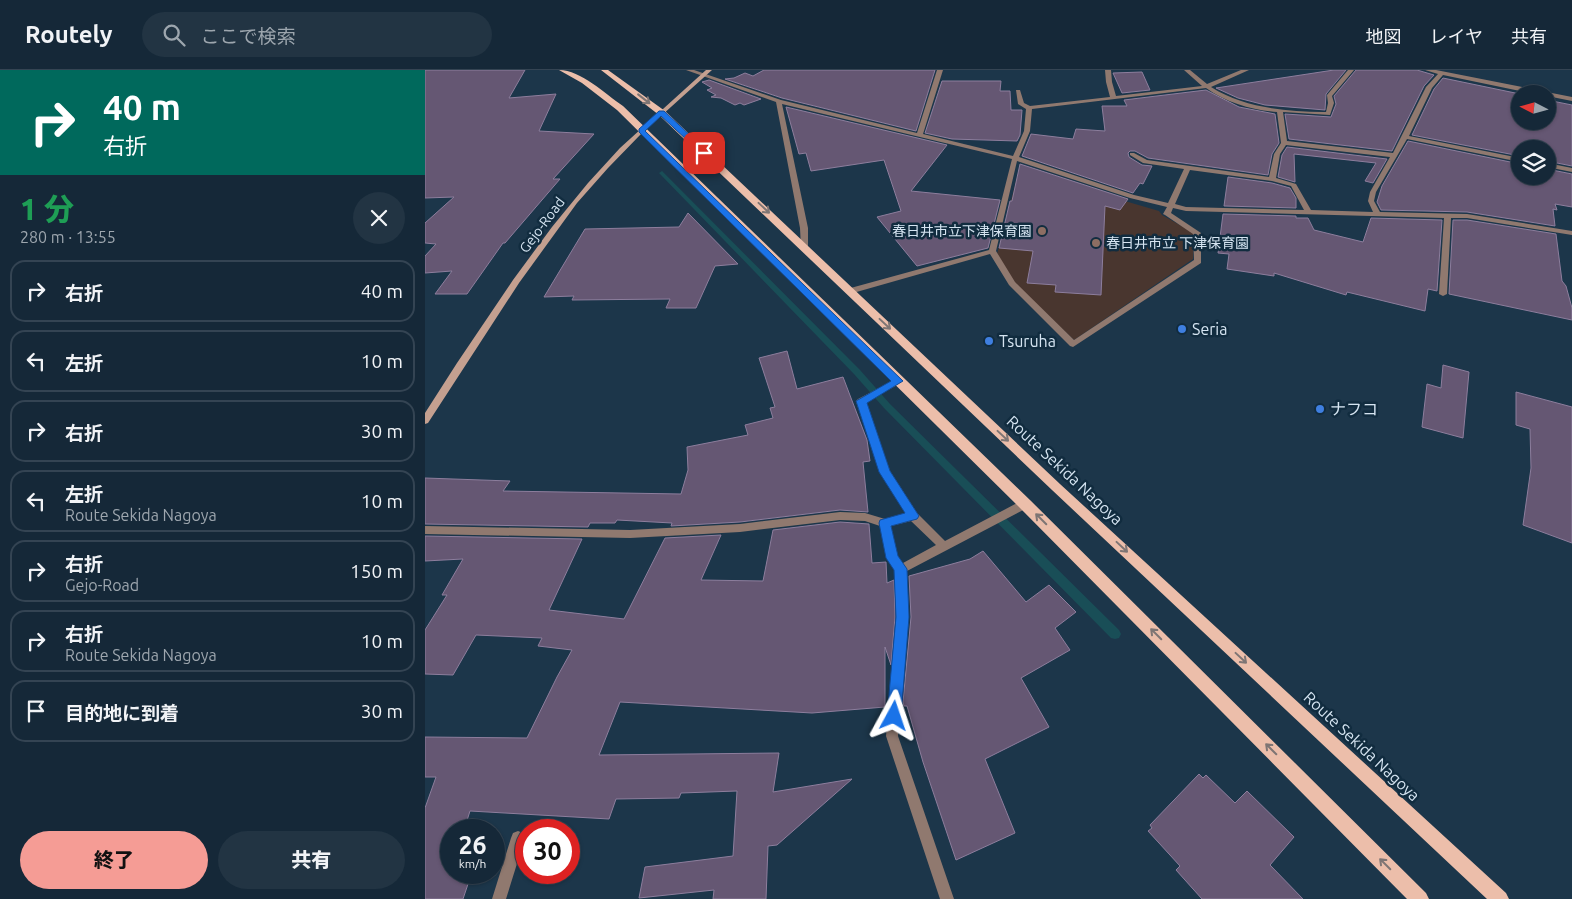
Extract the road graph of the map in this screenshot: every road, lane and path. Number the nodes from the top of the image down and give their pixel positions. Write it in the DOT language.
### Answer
graph roads {
  1 [pos="562,70"];
  2 [pos="605,70"];
  3 [pos="689,70"];
  4 [pos="940,70"];
  5 [pos="1108,70"];
  6 [pos="1187,70"];
  7 [pos="1247,70"];
  8 [pos="1351,70"];
  9 [pos="1427,70"];
  10 [pos="706,73"];
  11 [pos="1442,73"];
  12 [pos="1205,87"];
  13 [pos="1511,87"];
  14 [pos="1018,91"];
  15 [pos="1556,96"];
  16 [pos="1114,99"];
  17 [pos="1572,99"];
  18 [pos="779,102"];
  19 [pos="1029,108"];
  20 [pos="1280,112"];
  21 [pos="661,113"];
  22 [pos="641,131"];
  23 [pos="919,136"];
  24 [pos="1405,137"];
  25 [pos="1284,143"];
  26 [pos="1132,154"];
  27 [pos="1393,154"];
  28 [pos="1015,158"];
  29 [pos="1511,158"];
  30 [pos="1556,167"];
  31 [pos="1187,169"];
  32 [pos="1572,170"];
  33 [pos="1272,179"];
  34 [pos="1171,206"];
  35 [pos="1309,212"];
  36 [pos="1378,214"];
  37 [pos="1448,215"];
  38 [pos="1572,233"];
  39 [pos="804,246"];
  40 [pos="992,251"];
  41 [pos="850,291"];
  42 [pos="1443,294"];
  43 [pos="898,381"];
  44 [pos="425,421"];
  45 [pos="1025,504"];
  46 [pos="913,516"];
  47 [pos="885,523"];
  48 [pos="425,530"];
  49 [pos="944,546"];
  50 [pos="901,569"];
  51 [pos="515,848"];
  52 [pos="499,899"];
  53 [pos="947,899"];
  54 [pos="1420,899"];
  55 [pos="1500,899"];
  1 -- 22 [label="main road"];
  2 -- 21 [label="main road, Route Sekida Nagoya, one-way"];
  3 -- 10 [label="street"];
  4 -- 23 [label="street"];
  5 -- 16 [label="street"];
  6 -- 12 [label="street"];
  7 -- 12 [label="street"];
  8 -- 20 [label="street"];
  9 -- 11 [label="street"];
  10 -- 18 [label="street"];
  10 -- 21 [label="street, Gejo-Road"];
  11 -- 13 [label="street"];
  11 -- 24 [label="street"];
  12 -- 16 [label="street"];
  12 -- 20 [label="street"];
  14 -- 19 [label="street"];
  15 -- 17 [label="street"];
  16 -- 19 [label="street"];
  18 -- 23 [label="street"];
  18 -- 39 [label="street"];
  19 -- 28 [label="street"];
  20 -- 25 [label="street"];
  21 -- 22 [label="street, Gejo-Road"];
  21 -- 39 [label="main road, Route Sekida Nagoya, one-way"];
  22 -- 43 [label="main road"];
  22 -- 44 [label="street, Gejo-Road"];
  23 -- 28 [label="street"];
  24 -- 27 [label="street"];
  24 -- 29 [label="street"];
  25 -- 27 [label="street"];
  25 -- 33 [label="street"];
  26 -- 31 [label="street"];
  27 -- 36 [label="street"];
  28 -- 34 [label="street"];
  28 -- 40 [label="street"];
  30 -- 32 [label="street"];
  31 -- 33 [label="street"];
  31 -- 34 [label="street"];
  33 -- 35 [label="street"];
  34 -- 35 [label="street"];
  34 -- 40 [label="street"];
  35 -- 36 [label="street"];
  36 -- 37 [label="street"];
  37 -- 38 [label="street"];
  37 -- 42 [label="street"];
  39 -- 41 [label="main road, Route Sekida Nagoya"];
  40 -- 41 [label="street"];
  41 -- 55 [label="main road, Route Sekida Nagoya, one-way"];
  43 -- 45 [label="main road"];
  43 -- 46 [label="street"];
  45 -- 49 [label="street"];
  54 -- 45 [label="main road, one-way"];
  46 -- 47 [label="street"];
  46 -- 49 [label="street"];
  47 -- 48 [label="street"];
  47 -- 50 [label="street"];
  49 -- 50 [label="street"];
  50 -- 53 [label="street"];
  51 -- 52 [label="street"];
}
